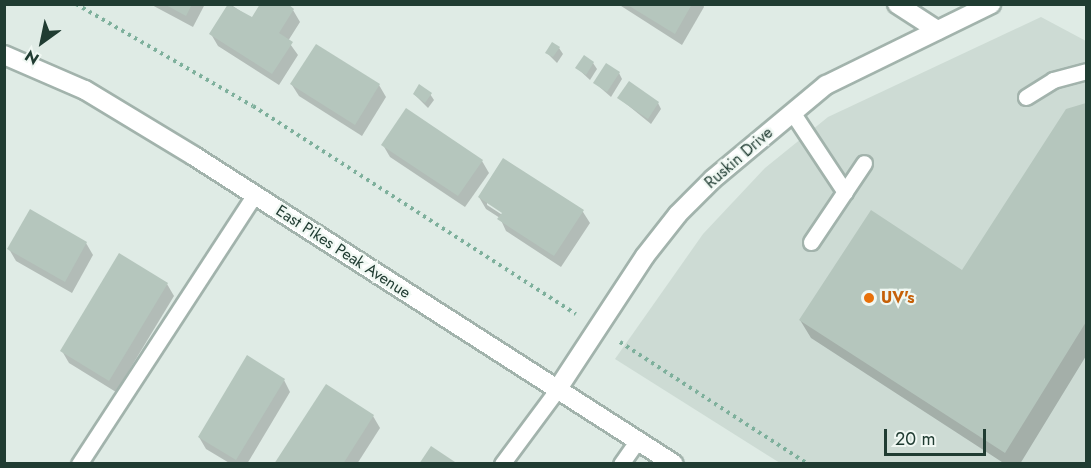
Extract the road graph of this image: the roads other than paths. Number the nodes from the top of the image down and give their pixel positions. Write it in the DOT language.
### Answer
graph roads {
  1 [pos="897,4"];
  2 [pos="991,4"];
  3 [pos="937,30"];
  4 [pos="4,55"];
  5 [pos="1086,71"];
  6 [pos="1026,97"];
  7 [pos="792,112"];
  8 [pos="864,163"];
  9 [pos="845,192"];
  10 [pos="255,194"];
  11 [pos="811,242"];
  12 [pos="557,390"];
  13 [pos="638,440"];
  14 [pos="79,464"];
  15 [pos="502,464"];
  16 [pos="621,464"];
  17 [pos="674,464"];
  1 -- 3 [label="main road"];
  2 -- 3 [label="main road, Ruskin Drive"];
  3 -- 7 [label="main road, Ruskin Drive"];
  4 -- 10 [label="main road, East Pikes Peak Avenue"];
  5 -- 6 [label="lane"];
  7 -- 9 [label="lane"];
  7 -- 12 [label="main road, Ruskin Drive"];
  8 -- 9 [label="lane"];
  9 -- 11 [label="lane"];
  10 -- 12 [label="main road, East Pikes Peak Avenue"];
  10 -- 14 [label="lane"];
  12 -- 13 [label="main road, East Pikes Peak Avenue"];
  12 -- 15 [label="lane"];
  13 -- 16 [label="lane"];
  13 -- 17 [label="main road, East Pikes Peak Avenue"];
}
